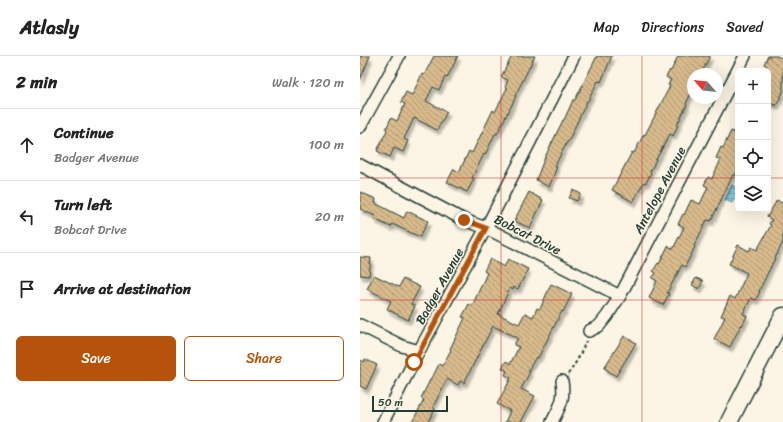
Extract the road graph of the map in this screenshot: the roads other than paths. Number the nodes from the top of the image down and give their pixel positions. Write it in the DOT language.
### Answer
graph roads {
  1 [pos="399,56"];
  2 [pos="574,56"];
  3 [pos="745,56"];
  4 [pos="360,127"];
  5 [pos="360,165"];
  6 [pos="486,228"];
  7 [pos="620,296"];
  8 [pos="783,316"];
  9 [pos="360,325"];
  10 [pos="590,331"];
  11 [pos="419,352"];
  12 [pos="562,381"];
  13 [pos="383,422"];
  14 [pos="552,422"];
  15 [pos="729,422"];
  1 -- 4 [label="street"];
  2 -- 6 [label="street, Badger Avenue"];
  3 -- 7 [label="street, Antelope Avenue"];
  5 -- 6 [label="street, Bobcat Drive"];
  6 -- 7 [label="street, Bobcat Drive"];
  6 -- 11 [label="street, Badger Avenue"];
  7 -- 10 [label="street, Antelope Avenue"];
  8 -- 15 [label="street"];
  9 -- 11 [label="street"];
  11 -- 13 [label="street, Badger Avenue"];
  12 -- 14 [label="street"];
}
